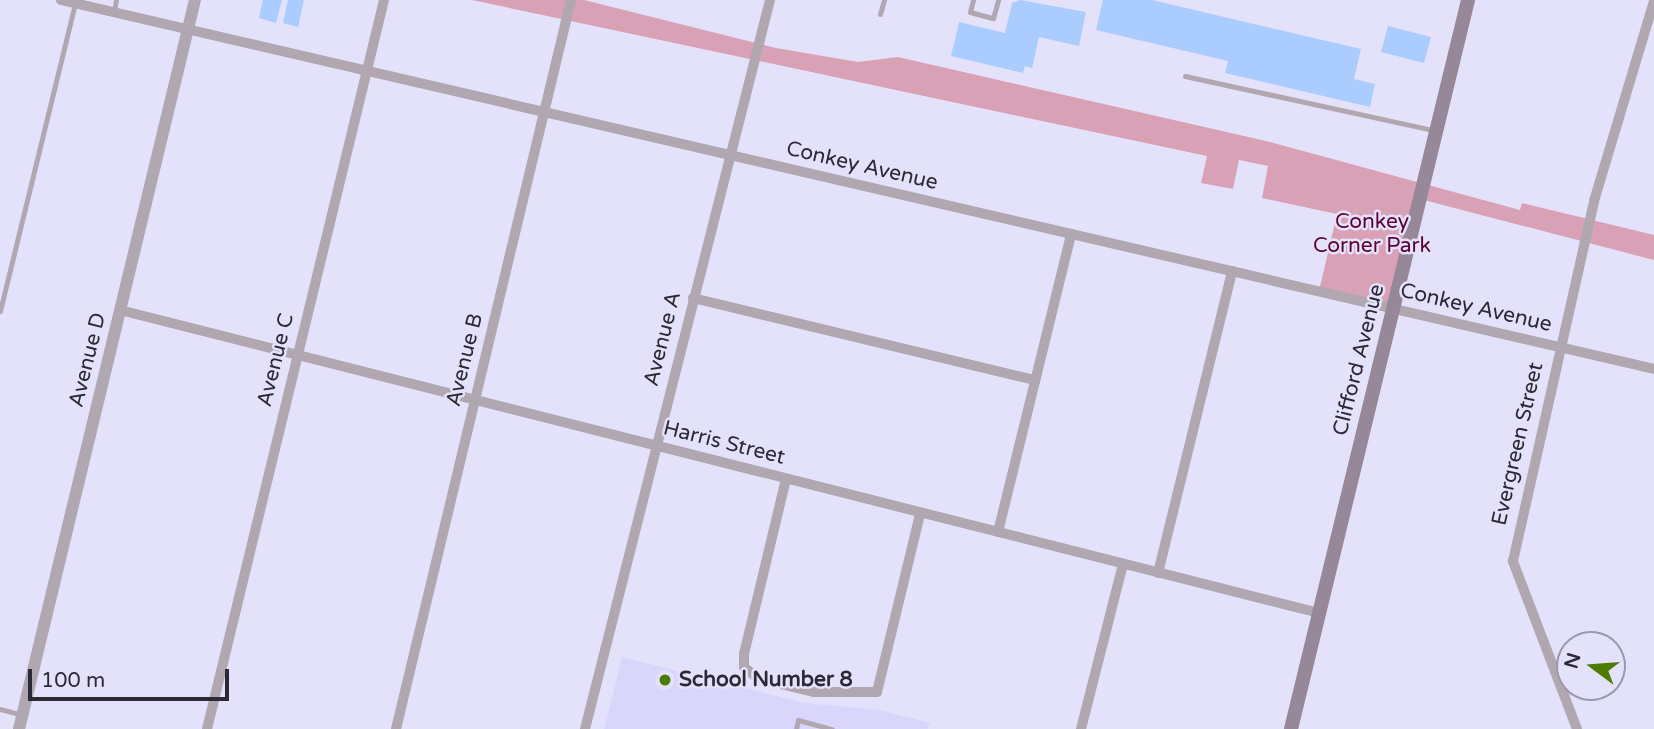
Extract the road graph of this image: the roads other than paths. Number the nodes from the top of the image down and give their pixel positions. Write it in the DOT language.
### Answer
graph roads {
  1 [pos="61,0"];
  2 [pos="116,0"];
  3 [pos="195,0"];
  4 [pos="384,0"];
  5 [pos="571,0"];
  6 [pos="770,0"];
  7 [pos="884,0"];
  8 [pos="973,0"];
  9 [pos="998,0"];
  10 [pos="1465,0"];
  11 [pos="1654,1"];
  12 [pos="75,3"];
  13 [pos="114,12"];
  14 [pos="880,14"];
  15 [pos="188,29"];
  16 [pos="366,71"];
  17 [pos="1185,76"];
  18 [pos="545,112"];
  19 [pos="1436,131"];
  20 [pos="730,155"];
  21 [pos="1071,233"];
  22 [pos="1232,271"];
  23 [pos="693,299"];
  24 [pos="1393,309"];
  25 [pos="120,310"];
  26 [pos="0,311"];
  27 [pos="1560,347"];
  28 [pos="297,354"];
  29 [pos="1654,369"];
  30 [pos="1035,380"];
  31 [pos="475,399"];
  32 [pos="655,445"];
  33 [pos="786,479"];
  34 [pos="920,514"];
  35 [pos="998,532"];
  36 [pos="1123,564"];
  37 [pos="1158,573"];
  38 [pos="1319,613"];
  39 [pos="0,709"];
  40 [pos="22,715"];
  41 [pos="19,729"];
  42 [pos="207,729"];
  43 [pos="396,729"];
  44 [pos="585,729"];
  45 [pos="796,729"];
  46 [pos="832,729"];
  47 [pos="1081,729"];
  48 [pos="1291,729"];
  49 [pos="1577,729"];
  1 -- 12 [label="street, Conkey Avenue"];
  2 -- 13 [label="lane"];
  3 -- 15 [label="street, Avenue D"];
  4 -- 16 [label="street, Avenue C"];
  5 -- 18 [label="street, Avenue B"];
  6 -- 20 [label="street, Avenue A"];
  7 -- 14 [label="lane"];
  8 -- 9 [label="lane"];
  10 -- 19 [label="main road, Clifford Avenue"];
  11 -- 27 [label="street, Evergreen Street"];
  12 -- 13 [label="street, Conkey Avenue"];
  12 -- 26 [label="lane"];
  13 -- 15 [label="street, Conkey Avenue"];
  15 -- 16 [label="street, Conkey Avenue"];
  15 -- 25 [label="street, Avenue D"];
  16 -- 18 [label="street, Conkey Avenue"];
  16 -- 28 [label="street, Avenue C"];
  17 -- 19 [label="lane"];
  18 -- 20 [label="street, Conkey Avenue"];
  18 -- 31 [label="street, Avenue B"];
  19 -- 24 [label="main road, Clifford Avenue"];
  20 -- 21 [label="street, Conkey Avenue"];
  20 -- 23 [label="street, Avenue A"];
  21 -- 22 [label="street, Conkey Avenue"];
  21 -- 30 [label="street"];
  22 -- 24 [label="street, Conkey Avenue"];
  22 -- 37 [label="street"];
  23 -- 30 [label="street"];
  23 -- 32 [label="street, Avenue A"];
  24 -- 27 [label="street, Conkey Avenue"];
  24 -- 38 [label="main road, Clifford Avenue"];
  25 -- 28 [label="street, Harris Street"];
  25 -- 40 [label="street, Avenue D"];
  27 -- 29 [label="street, Conkey Avenue"];
  27 -- 49 [label="street, Evergreen Street"];
  28 -- 31 [label="street, Harris Street"];
  28 -- 42 [label="street, Avenue C"];
  30 -- 35 [label="street"];
  31 -- 32 [label="street, Harris Street"];
  31 -- 43 [label="street, Avenue B"];
  32 -- 33 [label="street, Harris Street"];
  32 -- 44 [label="street, Avenue A"];
  33 -- 34 [label="street, Harris Street"];
  33 -- 34 [label="street"];
  34 -- 35 [label="street, Harris Street"];
  35 -- 36 [label="street, Harris Street"];
  36 -- 37 [label="street, Harris Street"];
  36 -- 47 [label="street"];
  37 -- 38 [label="street, Harris Street"];
  38 -- 48 [label="main road, Clifford Avenue"];
  39 -- 40 [label="lane"];
  40 -- 41 [label="street, Avenue D"];
  45 -- 46 [label="lane"];
}
